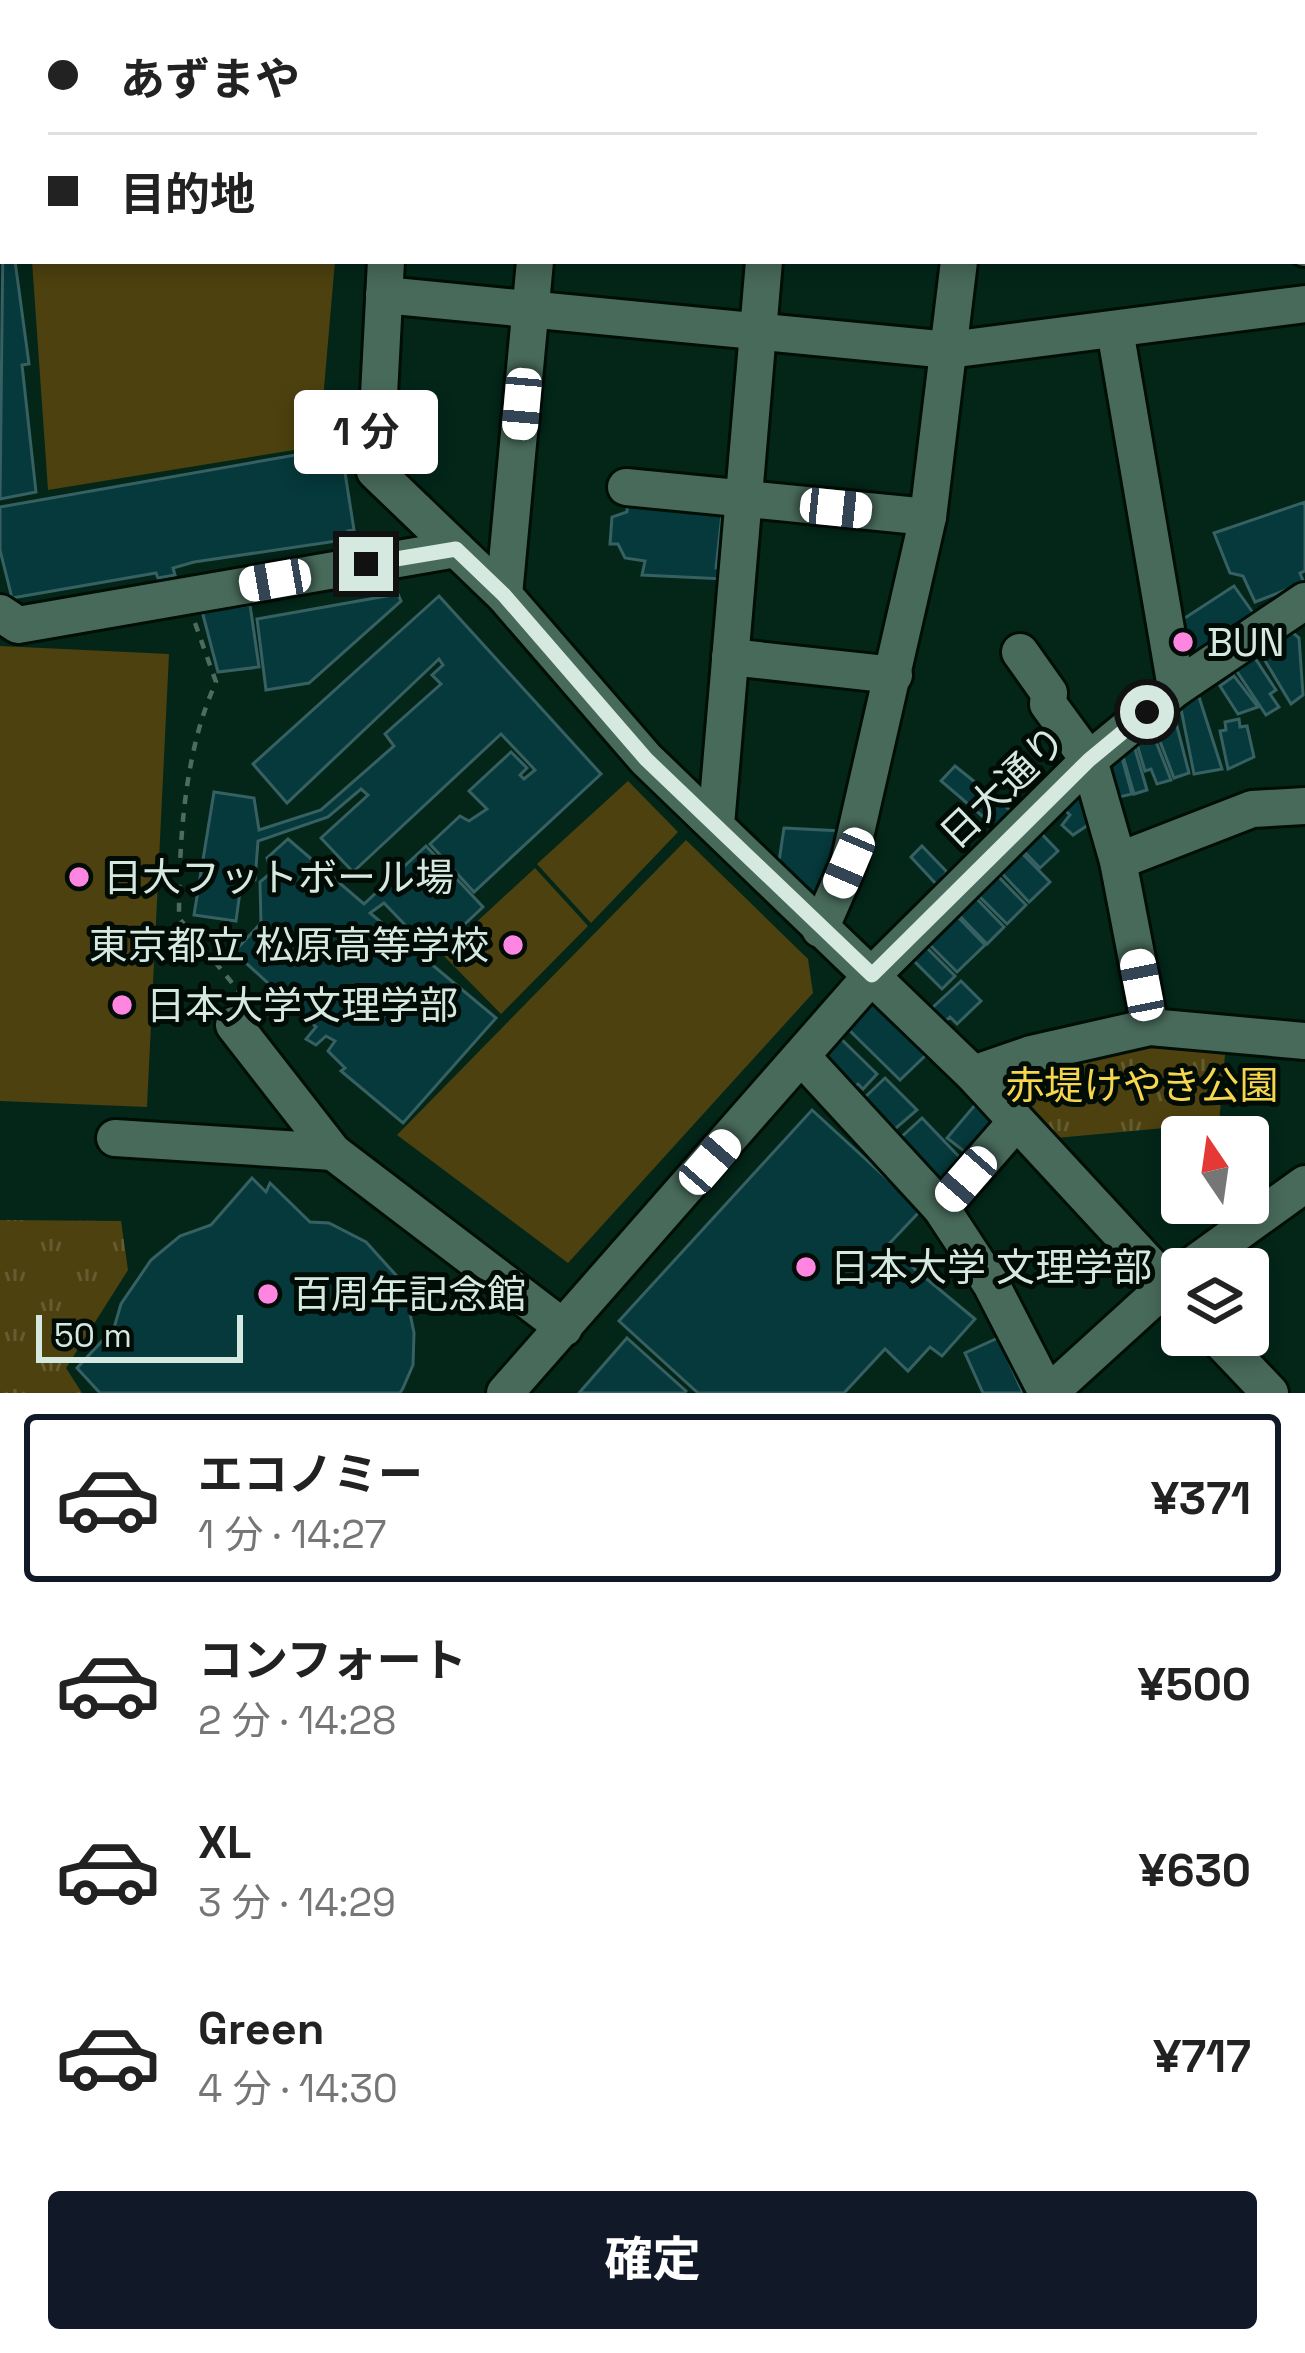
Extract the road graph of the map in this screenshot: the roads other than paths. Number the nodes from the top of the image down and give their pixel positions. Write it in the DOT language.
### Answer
graph roads {
  1 [pos="535,264"];
  2 [pos="764,264"];
  3 [pos="958,264"];
  4 [pos="385,278"];
  5 [pos="1305,304"];
  6 [pos="530,309"];
  7 [pos="1115,330"];
  8 [pos="758,331"];
  9 [pos="949,350"];
  10 [pos="626,487"];
  11 [pos="743,499"];
  12 [pos="928,517"];
  13 [pos="456,549"];
  14 [pos="504,595"];
  15 [pos="1305,601"];
  16 [pos="0,613"];
  17 [pos="1021,652"];
  18 [pos="730,657"];
  19 [pos="894,675"];
  20 [pos="1177,688"];
  21 [pos="1089,760"];
  22 [pos="1305,806"];
  23 [pos="716,825"];
  24 [pos="1118,861"];
  25 [pos="820,929"];
  26 [pos="872,975"];
  27 [pos="244,1018"];
  28 [pos="1150,1027"];
  29 [pos="1305,1041"];
  30 [pos="802,1057"];
  31 [pos="973,1074"];
  32 [pos="1016,1122"];
  33 [pos="115,1138"];
  34 [pos="333,1152"];
  35 [pos="1305,1184"];
  36 [pos="941,1208"];
  37 [pos="1222,1248"];
  38 [pos="1161,1263"];
  39 [pos="1161,1296"];
  40 [pos="564,1328"];
  41 [pos="1235,1356"];
  42 [pos="506,1393"];
  43 [pos="1048,1393"];
  44 [pos="1270,1393"];
  1 -- 6 [label="street"];
  2 -- 8 [label="street"];
  3 -- 9 [label="street"];
  4 -- 6 [label="street"];
  4 -- 13 [label="street"];
  5 -- 7 [label="street"];
  6 -- 8 [label="street"];
  6 -- 14 [label="street"];
  7 -- 9 [label="street"];
  7 -- 20 [label="street"];
  8 -- 9 [label="street"];
  8 -- 11 [label="street"];
  9 -- 12 [label="street"];
  10 -- 11 [label="street"];
  11 -- 12 [label="street"];
  11 -- 18 [label="street"];
  12 -- 19 [label="street"];
  13 -- 14 [label="street"];
  13 -- 16 [label="street"];
  14 -- 23 [label="street"];
  15 -- 20 [label="street, 日大通り"];
  17 -- 21 [label="street"];
  18 -- 19 [label="street"];
  18 -- 23 [label="street"];
  19 -- 25 [label="street"];
  20 -- 21 [label="street, 日大通り"];
  21 -- 24 [label="street"];
  21 -- 26 [label="street, 日大通り"];
  22 -- 24 [label="street"];
  23 -- 25 [label="street"];
  24 -- 28 [label="street"];
  25 -- 26 [label="street"];
  26 -- 30 [label="street, 日大通り"];
  26 -- 31 [label="street"];
  27 -- 34 [label="street"];
  28 -- 29 [label="street"];
  28 -- 31 [label="street"];
  30 -- 36 [label="street"];
  30 -- 40 [label="street, 日大通り"];
  31 -- 32 [label="street"];
  32 -- 36 [label="street"];
  32 -- 38 [label="street"];
  33 -- 34 [label="street"];
  34 -- 40 [label="street"];
  35 -- 37 [label="street"];
  36 -- 43 [label="street"];
  39 -- 43 [label="street"];
  40 -- 42 [label="street, 日大通り"];
  41 -- 44 [label="street"];
}
